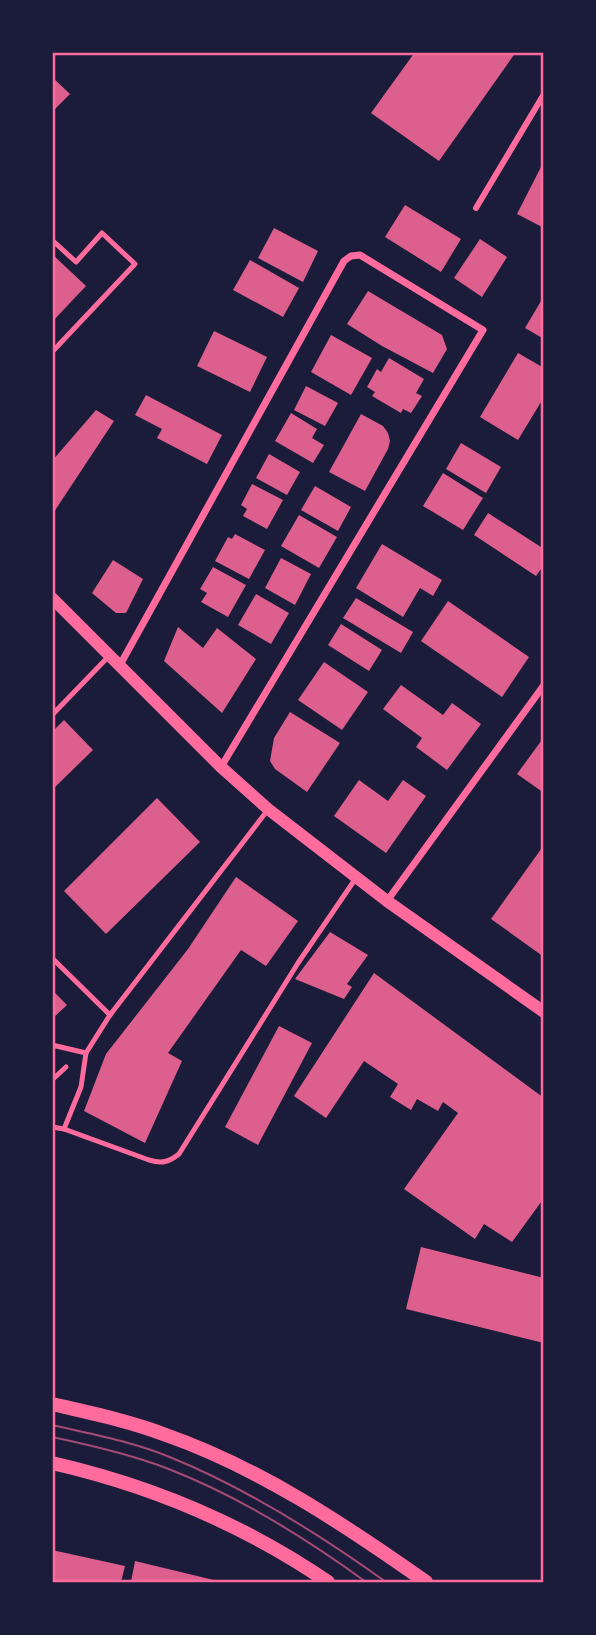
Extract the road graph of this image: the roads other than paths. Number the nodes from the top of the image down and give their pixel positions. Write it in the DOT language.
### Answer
graph roads {
  1 [pos="544,94"];
  2 [pos="476,208"];
  3 [pos="52,240"];
  4 [pos="52,352"];
  5 [pos="52,598"];
  6 [pos="115,660"];
  7 [pos="544,685"];
  8 [pos="52,715"];
  9 [pos="221,767"];
  10 [pos="268,810"];
  11 [pos="356,877"];
  12 [pos="387,901"];
  13 [pos="52,958"];
  14 [pos="544,1012"];
  15 [pos="110,1015"];
  16 [pos="52,1045"];
  17 [pos="86,1053"];
  18 [pos="66,1067"];
  19 [pos="52,1080"];
  20 [pos="52,1127"];
  21 [pos="64,1129"];
  22 [pos="52,1404"];
  23 [pos="52,1463"];
  24 [pos="328,1583"];
  25 [pos="426,1583"];
  1 -- 2 [label="street"];
  3 -- 4 [label="lane"];
  5 -- 6 [label="street"];
  6 -- 8 [label="lane"];
  6 -- 9 [label="street"];
  6 -- 9 [label="street"];
  7 -- 12 [label="street"];
  9 -- 10 [label="street"];
  10 -- 11 [label="street"];
  10 -- 15 [label="lane"];
  11 -- 12 [label="street"];
  11 -- 21 [label="lane"];
  12 -- 14 [label="street"];
  13 -- 15 [label="lane"];
  15 -- 17 [label="lane"];
  16 -- 17 [label="lane"];
  17 -- 21 [label="lane"];
  18 -- 19 [label="lane"];
  20 -- 21 [label="lane"];
  22 -- 25 [label="main road"];
  23 -- 24 [label="main road"];
}
